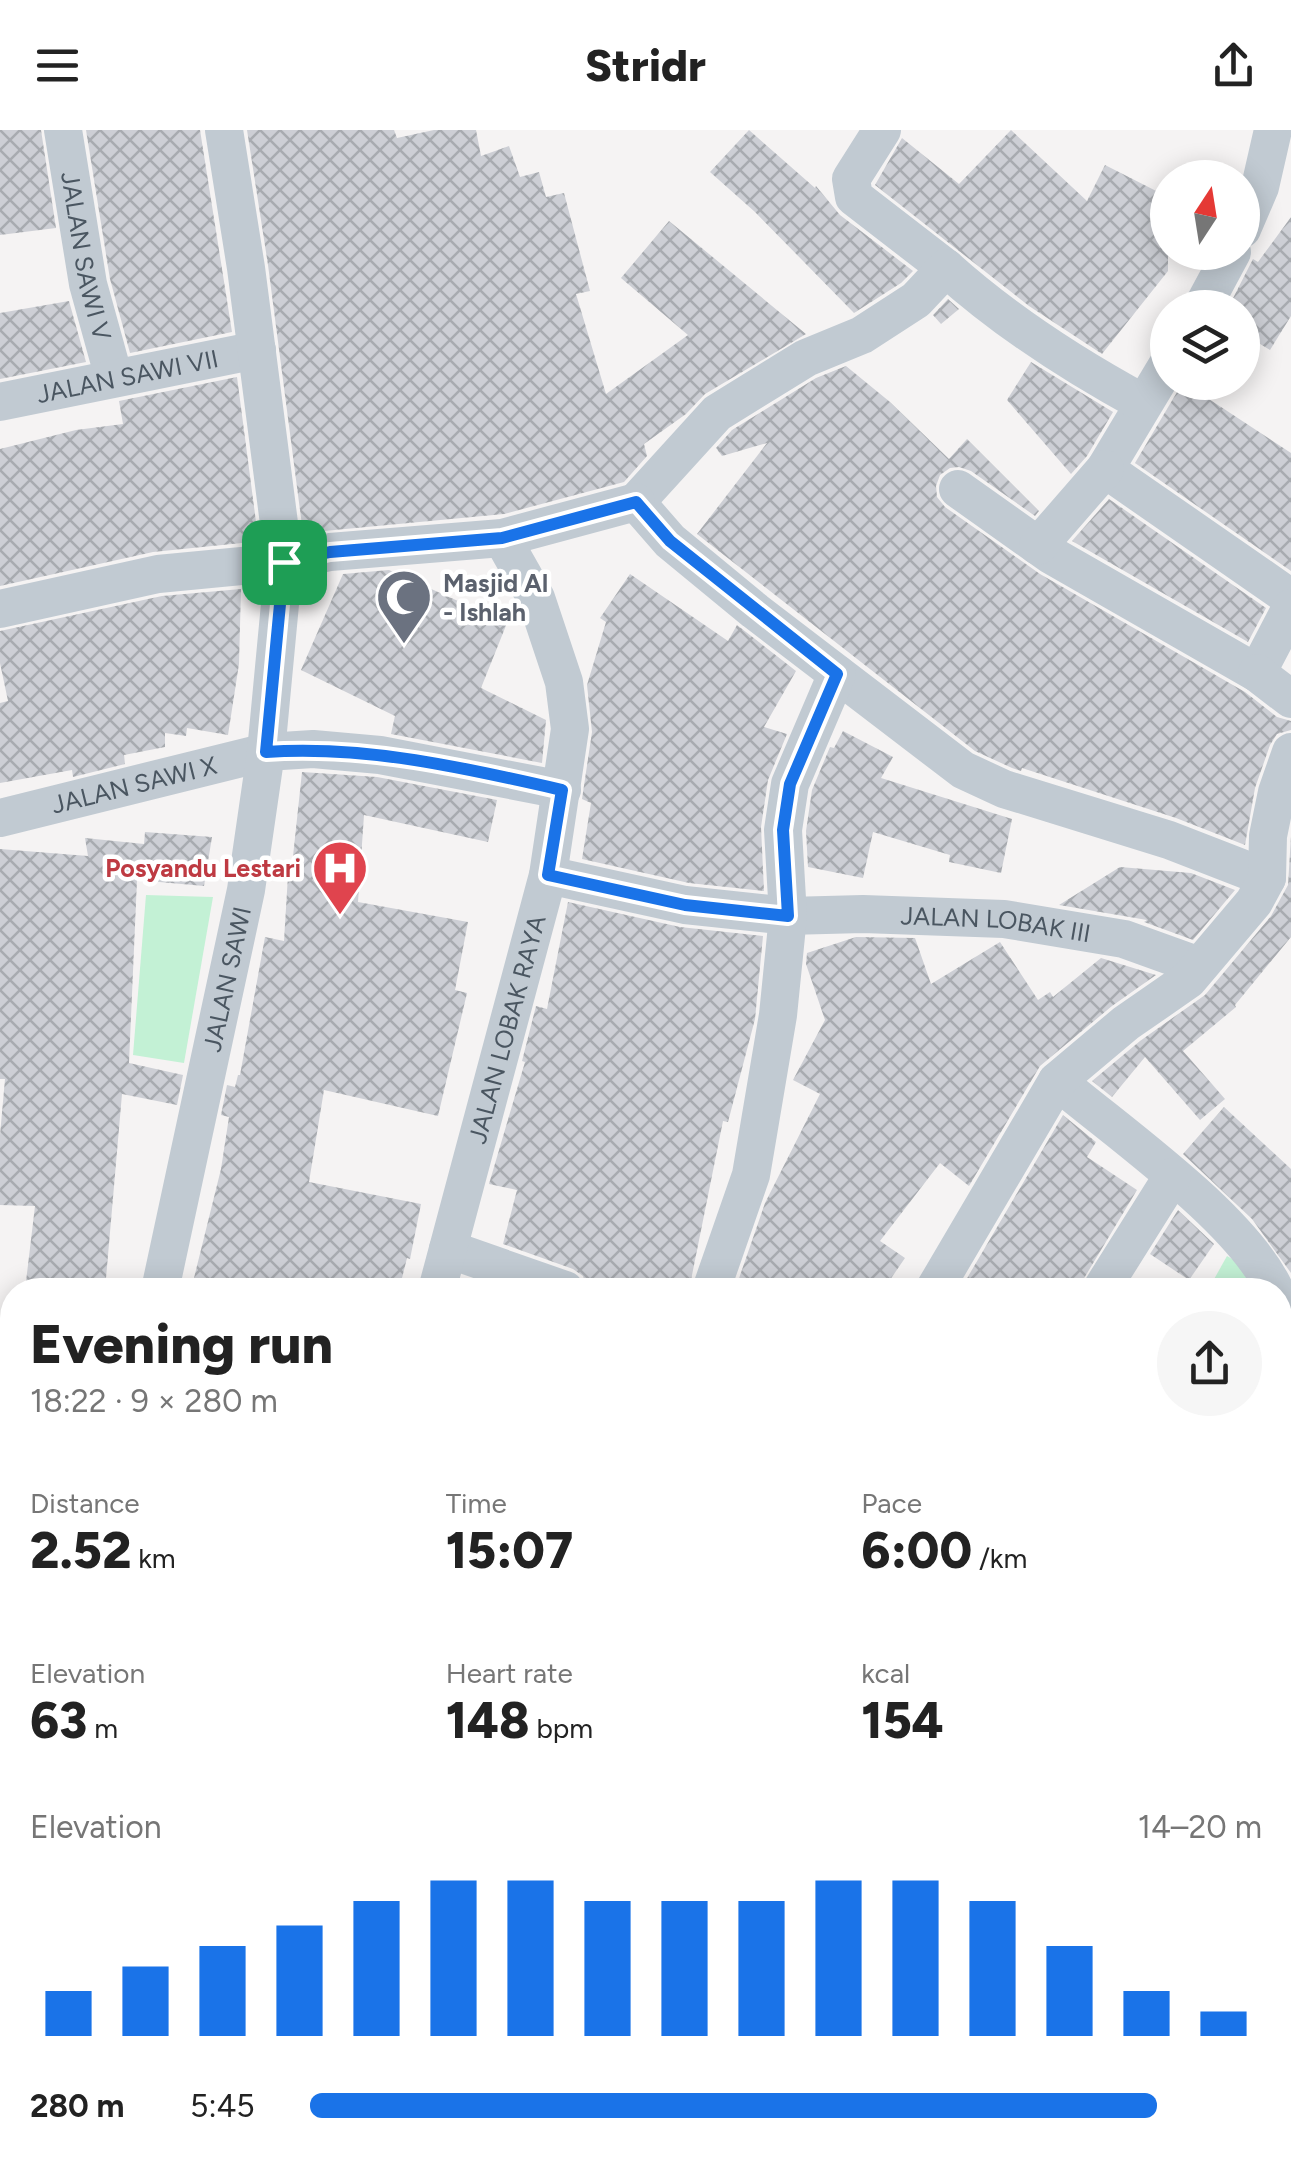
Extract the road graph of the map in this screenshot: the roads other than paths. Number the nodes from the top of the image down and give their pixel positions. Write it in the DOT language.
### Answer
graph roads {
  1 [pos="63,130"];
  2 [pos="224,130"];
  3 [pos="882,130"];
  4 [pos="1273,130"];
  5 [pos="1260,187"];
  6 [pos="946,268"];
  7 [pos="256,350"];
  8 [pos="114,378"];
  9 [pos="1150,392"];
  10 [pos="0,402"];
  11 [pos="1143,403"];
  12 [pos="1105,469"];
  13 [pos="958,490"];
  14 [pos="636,502"];
  15 [pos="502,538"];
  16 [pos="1038,546"];
  17 [pos="284,562"];
  18 [pos="1291,598"];
  19 [pos="0,608"];
  20 [pos="1291,608"];
  21 [pos="1257,673"];
  22 [pos="837,674"];
  23 [pos="1291,699"];
  24 [pos="266,752"];
  25 [pos="1291,752"];
  26 [pos="562,790"];
  27 [pos="0,818"];
  28 [pos="548,875"];
  29 [pos="1267,878"];
  30 [pos="788,916"];
  31 [pos="1199,966"];
  32 [pos="1057,1081"];
  33 [pos="1172,1177"];
  34 [pos="448,1249"];
  35 [pos="163,1278"];
  36 [pos="440,1278"];
  37 [pos="531,1278"];
  38 [pos="715,1278"];
  39 [pos="941,1278"];
  40 [pos="1109,1278"];
  41 [pos="1268,1278"];
  1 -- 8 [label="street, JALAN SAWI V"];
  2 -- 7 [label="street, JALAN SAWI"];
  3 -- 6 [label="street"];
  4 -- 5 [label="street"];
  6 -- 11 [label="street"];
  6 -- 14 [label="street"];
  7 -- 8 [label="street, JALAN SAWI VII"];
  7 -- 17 [label="street, JALAN SAWI"];
  8 -- 10 [label="street, JALAN SAWI VII"];
  9 -- 11 [label="street"];
  11 -- 12 [label="street"];
  12 -- 16 [label="street"];
  12 -- 18 [label="street"];
  13 -- 16 [label="street"];
  14 -- 15 [label="street"];
  14 -- 22 [label="street"];
  15 -- 17 [label="street"];
  15 -- 26 [label="street, JALAN LOBAK RAYA"];
  16 -- 21 [label="street"];
  17 -- 19 [label="street"];
  17 -- 24 [label="street, JALAN SAWI"];
  20 -- 21 [label="street"];
  21 -- 23 [label="street"];
  22 -- 29 [label="street"];
  22 -- 30 [label="street"];
  24 -- 26 [label="street, JALAN SAWI X"];
  24 -- 27 [label="street, JALAN SAWI X"];
  24 -- 35 [label="street, JALAN SAWI"];
  25 -- 29 [label="street"];
  26 -- 28 [label="street, JALAN LOBAK RAYA"];
  28 -- 30 [label="street, JALAN LOBAK III"];
  28 -- 34 [label="street, JALAN LOBAK RAYA"];
  29 -- 31 [label="street"];
  30 -- 31 [label="street, JALAN LOBAK III"];
  30 -- 38 [label="street"];
  31 -- 32 [label="street"];
  32 -- 33 [label="street"];
  32 -- 39 [label="street"];
  33 -- 40 [label="street"];
  33 -- 41 [label="street"];
  34 -- 36 [label="street, JALAN LOBAK RAYA"];
  34 -- 37 [label="street"];
}
